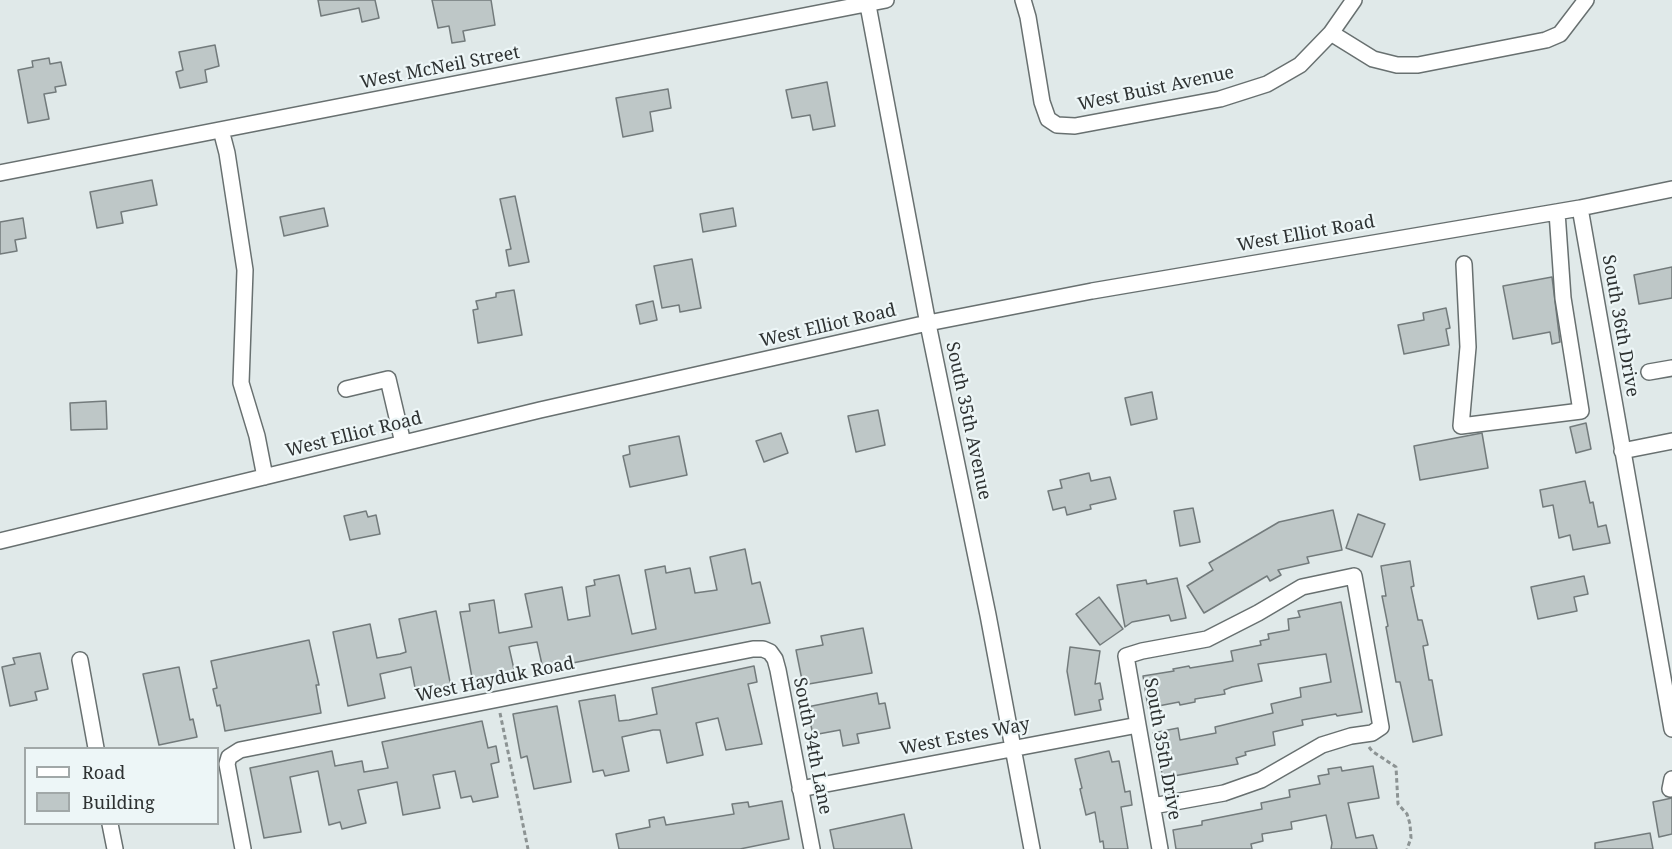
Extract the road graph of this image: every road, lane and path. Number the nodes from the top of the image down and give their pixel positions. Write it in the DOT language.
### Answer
graph roads {
  1 [pos="886,0"];
  2 [pos="1023,0"];
  3 [pos="1354,0"];
  4 [pos="1586,0"];
  5 [pos="867,2"];
  6 [pos="1331,33"];
  7 [pos="221,130"];
  8 [pos="0,173"];
  9 [pos="1672,189"];
  10 [pos="1580,208"];
  11 [pos="1557,212"];
  12 [pos="1464,264"];
  13 [pos="928,324"];
  14 [pos="1672,368"];
  15 [pos="1649,372"];
  16 [pos="346,388"];
  17 [pos="1672,441"];
  18 [pos="403,443"];
  19 [pos="1622,452"];
  20 [pos="265,477"];
  21 [pos="0,541"];
  22 [pos="770,652"];
  23 [pos="80,660"];
  24 [pos="498,700"];
  25 [pos="1138,725"];
  26 [pos="1672,729"];
  27 [pos="1361,735"];
  28 [pos="96,747"];
  29 [pos="1013,748"];
  30 [pos="800,789"];
  31 [pos="1152,806"];
  32 [pos="110,825"];
  33 [pos="115,849"];
  34 [pos="243,849"];
  35 [pos="528,849"];
  36 [pos="812,849"];
  37 [pos="1032,849"];
  38 [pos="1160,849"];
  39 [pos="1407,849"];
  1 -- 5 [label="street, West McNeil Street"];
  2 -- 6 [label="street, West Buist Avenue"];
  3 -- 6 [label="street, West Buist Avenue"];
  4 -- 6 [label="street"];
  5 -- 7 [label="street, West McNeil Street"];
  5 -- 13 [label="street, South 35th Avenue"];
  7 -- 8 [label="street, West McNeil Street"];
  7 -- 20 [label="street"];
  9 -- 10 [label="street, West Elliot Road"];
  10 -- 11 [label="street, West Elliot Road"];
  10 -- 19 [label="street, South 36th Drive"];
  11 -- 12 [label="street"];
  11 -- 13 [label="street, West Elliot Road"];
  13 -- 18 [label="street, West Elliot Road"];
  13 -- 29 [label="street, South 35th Avenue"];
  14 -- 15 [label="street"];
  16 -- 18 [label="street"];
  17 -- 19 [label="street"];
  18 -- 20 [label="street, West Elliot Road"];
  19 -- 26 [label="street, South 36th Drive"];
  20 -- 21 [label="street, West Elliot Road"];
  22 -- 24 [label="street, West Hayduk Road"];
  22 -- 30 [label="street, South 34th Lane"];
  23 -- 28 [label="street"];
  24 -- 34 [label="street, West Hayduk Road"];
  24 -- 35 [label="path"];
  25 -- 27 [label="street, South 35th Drive"];
  25 -- 29 [label="street, West Estes Way"];
  25 -- 31 [label="street, South 35th Drive"];
  27 -- 31 [label="street"];
  27 -- 39 [label="path"];
  29 -- 30 [label="street, West Estes Way"];
  29 -- 37 [label="street, South 35th Avenue"];
  30 -- 36 [label="street, South 34th Lane"];
  31 -- 38 [label="street, South 35th Drive"];
  32 -- 33 [label="street"];
}
